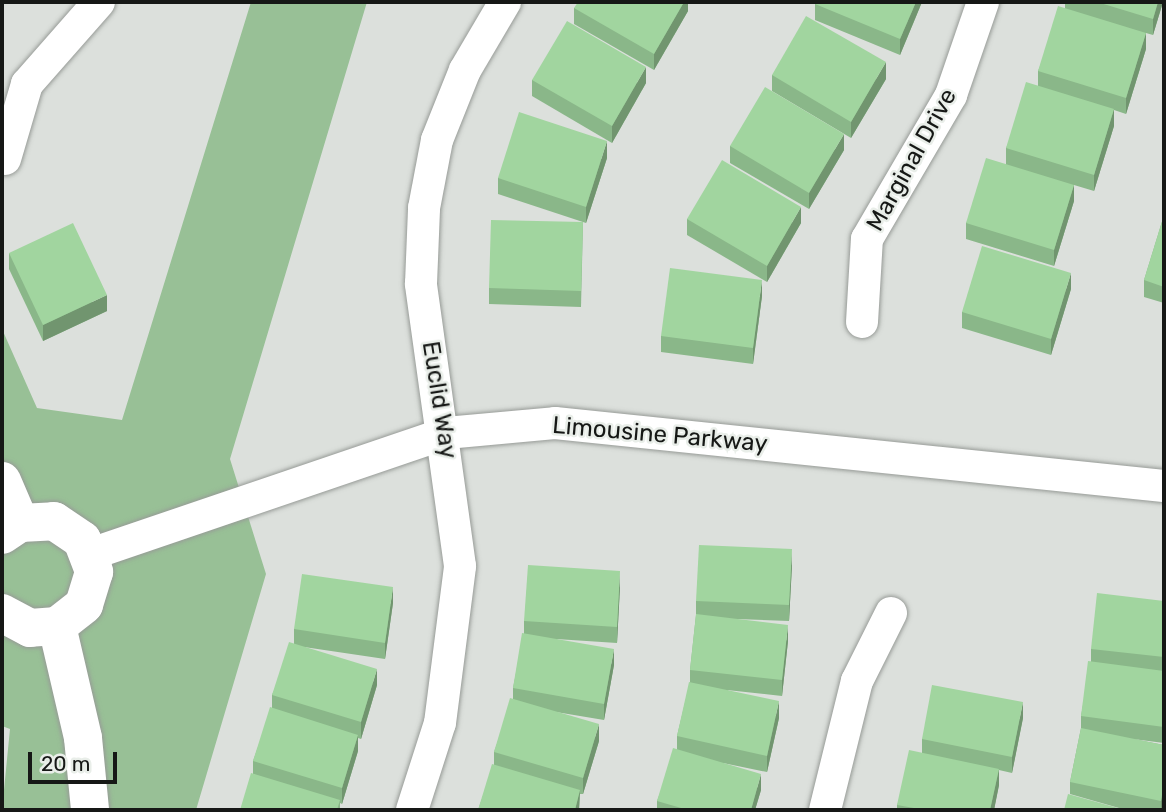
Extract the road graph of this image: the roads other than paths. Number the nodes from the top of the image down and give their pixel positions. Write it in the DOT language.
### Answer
graph roads {
  1 [pos="99,2"];
  2 [pos="505,2"];
  3 [pos="983,2"];
  4 [pos="5,159"];
  5 [pos="862,322"];
  6 [pos="446,433"];
  7 [pos="2,481"];
  8 [pos="1164,486"];
  9 [pos="11,529"];
  10 [pos="91,554"];
  11 [pos="2,613"];
  12 [pos="891,613"];
  13 [pos="57,626"];
  14 [pos="90,810"];
  15 [pos="412,810"];
  16 [pos="825,810"];
  1 -- 4 [label="street"];
  2 -- 6 [label="street, Euclid Way"];
  3 -- 5 [label="street, Marginal Drive"];
  6 -- 8 [label="street, Limousine Parkway"];
  6 -- 10 [label="street, Limousine Parkway"];
  6 -- 15 [label="street, Euclid Way"];
  7 -- 9 [label="street"];
  9 -- 10 [label="street"];
  10 -- 13 [label="street"];
  11 -- 13 [label="street"];
  12 -- 16 [label="street"];
  13 -- 14 [label="street"];
}
